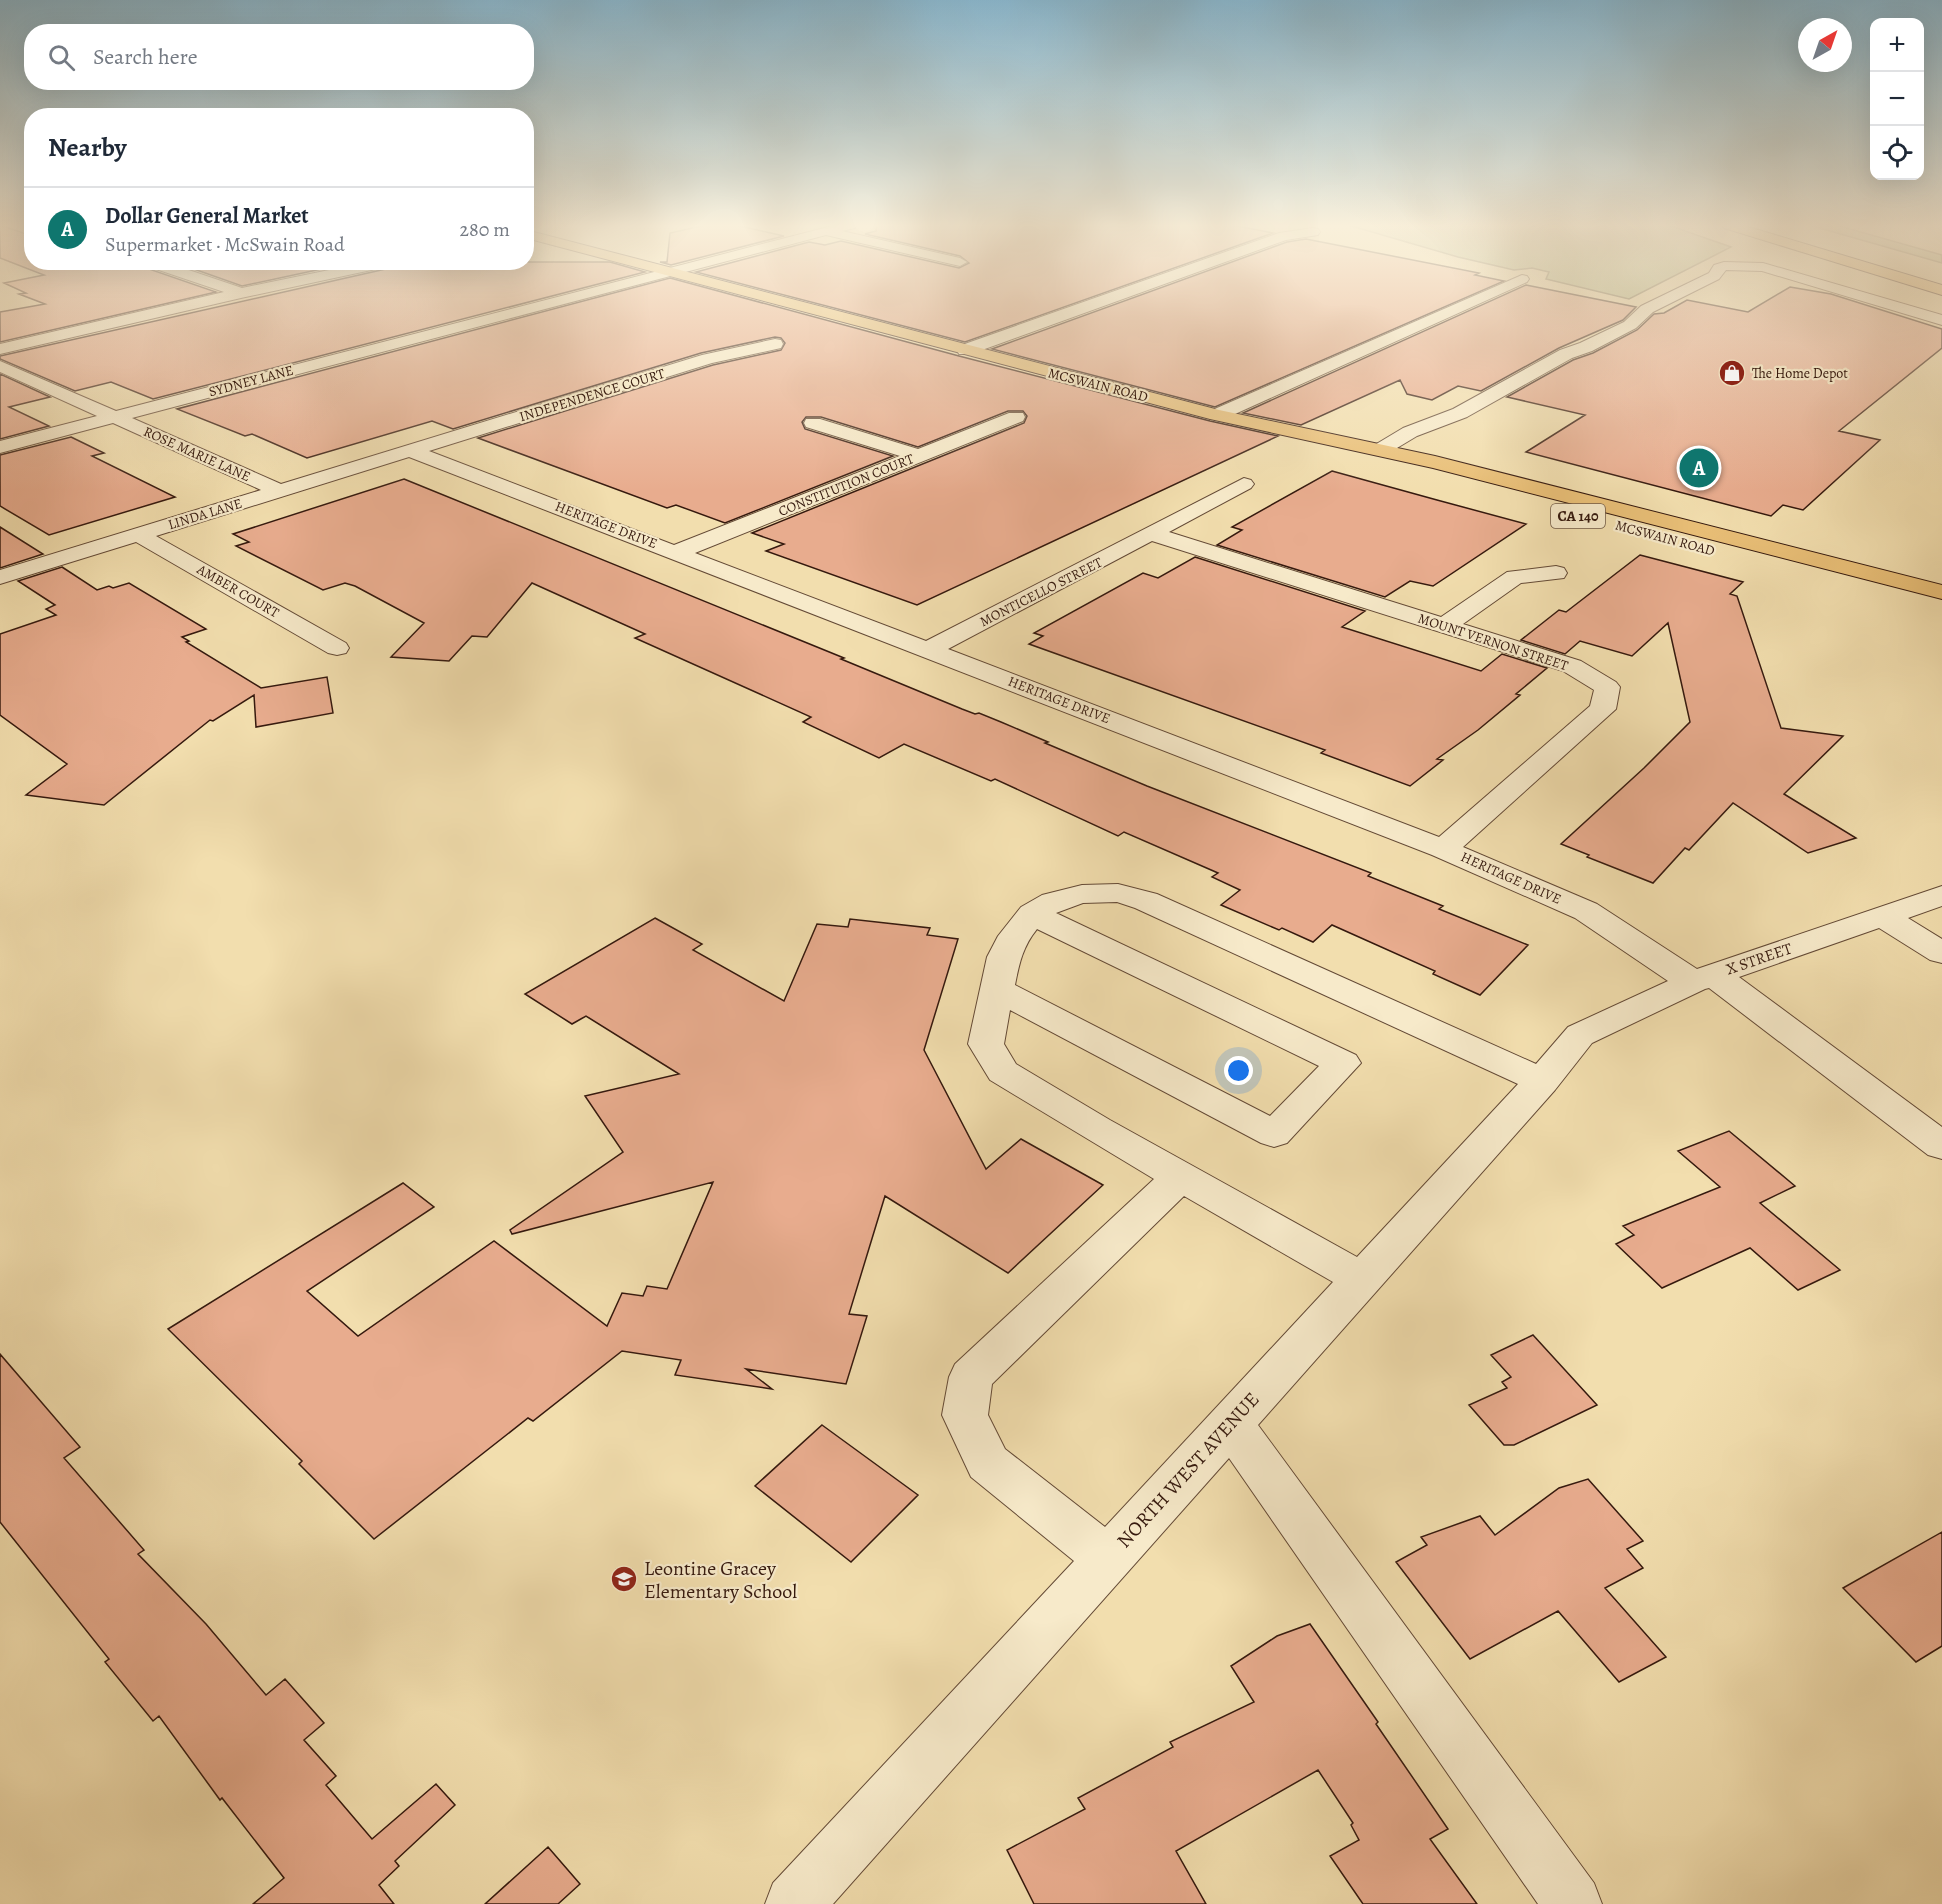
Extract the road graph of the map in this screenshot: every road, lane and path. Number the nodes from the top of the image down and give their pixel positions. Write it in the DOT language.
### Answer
graph roads {
  1 [pos="151,314"];
  2 [pos="508,314"];
  3 [pos="830,314"];
  4 [pos="1065,314"];
  5 [pos="1444,314"];
  6 [pos="1642,314"];
  7 [pos="1921,314"];
  8 [pos="1942,320"];
  9 [pos="775,344"];
  10 [pos="0,349"];
  11 [pos="964,350"];
  12 [pos="0,366"];
  13 [pos="1216,415"];
  14 [pos="114,417"];
  15 [pos="1016,417"];
  16 [pos="813,423"];
  17 [pos="0,447"];
  18 [pos="1380,450"];
  19 [pos="410,451"];
  20 [pos="919,456"];
  21 [pos="1244,484"];
  22 [pos="280,491"];
  23 [pos="1152,534"];
  24 [pos="139,535"];
  25 [pos="677,552"];
  26 [pos="1556,573"];
  27 [pos="0,577"];
  28 [pos="1942,592"];
  29 [pos="1942,610"];
  30 [pos="1444,626"];
  31 [pos="338,648"];
  32 [pos="930,649"];
  33 [pos="1443,849"];
  34 [pos="1942,895"];
  35 [pos="1032,914"];
  36 [pos="1883,915"];
  37 [pos="1942,953"];
  38 [pos="1703,978"];
  39 [pos="996,988"];
  40 [pos="1580,1035"];
  41 [pos="1542,1081"];
  42 [pos="1942,1146"];
  43 [pos="1180,1177"];
  44 [pos="1362,1279"];
  45 [pos="1230,1423"];
  46 [pos="1108,1559"];
  47 [pos="794,1904"];
  48 [pos="1573,1904"];
  1 -- 10 [label="street"];
  2 -- 14 [label="street, SYDNEY LANE"];
  3 -- 11 [label="main road, MCSWAIN ROAD / CA 140"];
  4 -- 11 [label="street"];
  5 -- 13 [label="street"];
  6 -- 18 [label="street"];
  7 -- 8 [label="street"];
  9 -- 19 [label="street, INDEPENDENCE COURT"];
  11 -- 13 [label="main road, MCSWAIN ROAD / CA 140"];
  12 -- 14 [label="street, ROSE MARIE LANE"];
  13 -- 18 [label="main road, MCSWAIN ROAD / CA 140"];
  13 -- 29 [label="main road, MCSWAIN ROAD / CA 140"];
  14 -- 17 [label="street, SYDNEY LANE"];
  14 -- 22 [label="street, ROSE MARIE LANE"];
  15 -- 20 [label="street, CONSTITUTION COURT"];
  16 -- 20 [label="street"];
  18 -- 28 [label="main road, MCSWAIN ROAD / CA 140"];
  19 -- 22 [label="street, LINDA LANE"];
  19 -- 25 [label="street, HERITAGE DRIVE"];
  20 -- 25 [label="street, CONSTITUTION COURT"];
  21 -- 23 [label="street, MONTICELLO STREET"];
  22 -- 24 [label="street, LINDA LANE"];
  23 -- 30 [label="street, MOUNT VERNON STREET"];
  23 -- 32 [label="street, MONTICELLO STREET"];
  24 -- 27 [label="street, LINDA LANE"];
  24 -- 31 [label="street, AMBER COURT"];
  25 -- 32 [label="street, HERITAGE DRIVE"];
  26 -- 30 [label="street"];
  30 -- 33 [label="street, MOUNT VERNON STREET"];
  32 -- 33 [label="street, HERITAGE DRIVE"];
  33 -- 38 [label="street, HERITAGE DRIVE"];
  34 -- 36 [label="street, X STREET"];
  35 -- 39 [label="street"];
  35 -- 39 [label="street"];
  35 -- 41 [label="street"];
  36 -- 37 [label="street"];
  36 -- 38 [label="street, X STREET"];
  38 -- 40 [label="street, X STREET"];
  38 -- 42 [label="street, HERITAGE DRIVE"];
  39 -- 43 [label="street"];
  40 -- 41 [label="street, NORTH WEST AVENUE"];
  41 -- 44 [label="street, NORTH WEST AVENUE"];
  43 -- 44 [label="street"];
  43 -- 46 [label="street"];
  44 -- 45 [label="street, NORTH WEST AVENUE"];
  45 -- 46 [label="street, NORTH WEST AVENUE"];
  45 -- 48 [label="street"];
  46 -- 47 [label="street, NORTH WEST AVENUE"];
}
